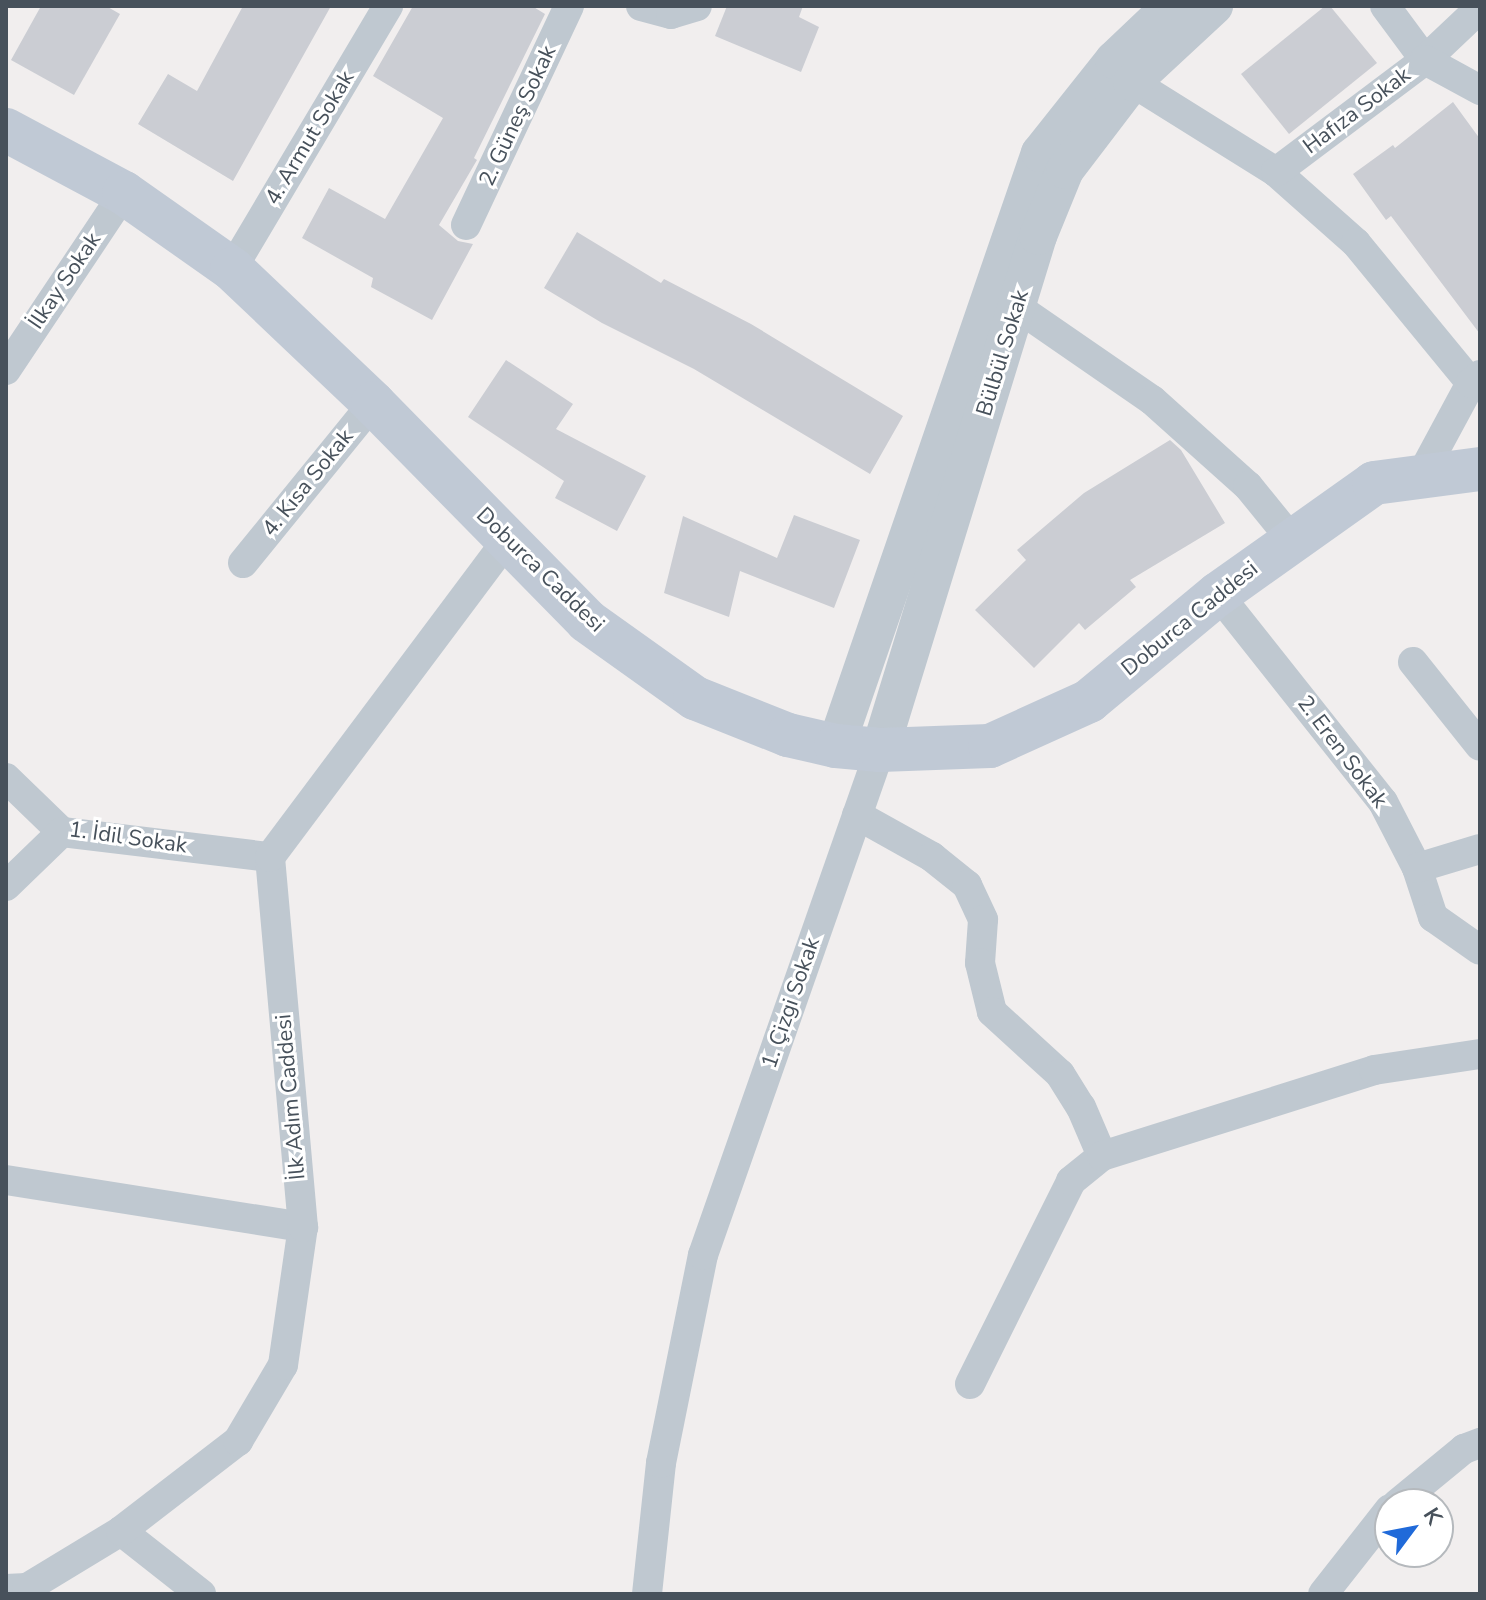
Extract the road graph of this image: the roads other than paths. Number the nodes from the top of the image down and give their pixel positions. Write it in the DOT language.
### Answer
graph roads {
  1 [pos="388,6"];
  2 [pos="569,6"];
  3 [pos="641,6"];
  4 [pos="697,6"];
  5 [pos="1171,6"];
  6 [pos="1214,6"];
  7 [pos="1385,6"];
  8 [pos="1480,8"];
  9 [pos="1425,60"];
  10 [pos="1132,82"];
  11 [pos="1480,90"];
  12 [pos="6,130"];
  13 [pos="1276,172"];
  14 [pos="124,193"];
  15 [pos="466,225"];
  16 [pos="232,269"];
  17 [pos="1002,304"];
  18 [pos="6,370"];
  19 [pos="1475,379"];
  20 [pos="373,403"];
  21 [pos="1480,469"];
  22 [pos="1422,474"];
  23 [pos="1291,539"];
  24 [pos="507,540"];
  25 [pos="243,563"];
  26 [pos="1218,594"];
  27 [pos="1413,662"];
  28 [pos="836,746"];
  29 [pos="1480,746"];
  30 [pos="880,750"];
  31 [pos="6,778"];
  32 [pos="857,815"];
  33 [pos="62,832"];
  34 [pos="1480,849"];
  35 [pos="270,857"];
  36 [pos="1417,868"];
  37 [pos="6,886"];
  38 [pos="1480,950"];
  39 [pos="1480,1054"];
  40 [pos="1102,1156"];
  41 [pos="6,1180"];
  42 [pos="303,1227"];
  43 [pos="970,1384"];
  44 [pos="1480,1443"];
  45 [pos="1416,1488"];
  46 [pos="1374,1529"];
  47 [pos="121,1531"];
  48 [pos="6,1589"];
  49 [pos="201,1594"];
  50 [pos="647,1594"];
  51 [pos="1323,1594"];
  1 -- 16 [label="street, 4. Armut Sokak"];
  2 -- 15 [label="street, 2. Güneş Sokak"];
  3 -- 4 [label="street"];
  5 -- 17 [label="street, Bülbül Sokak"];
  6 -- 10 [label="street, Bülbül Sokak"];
  7 -- 9 [label="street"];
  8 -- 9 [label="street"];
  9 -- 11 [label="street, Hafıza Sokak"];
  9 -- 13 [label="street, Hafıza Sokak"];
  10 -- 13 [label="street"];
  10 -- 17 [label="street, Bülbül Sokak"];
  12 -- 14 [label="main road, Doburca Caddesi"];
  13 -- 19 [label="street"];
  14 -- 16 [label="main road, Doburca Caddesi"];
  14 -- 18 [label="street, İlkay Sokak"];
  16 -- 20 [label="main road, Doburca Caddesi"];
  17 -- 23 [label="street"];
  17 -- 28 [label="street, Bülbül Sokak"];
  17 -- 30 [label="street, Bülbül Sokak"];
  19 -- 22 [label="street"];
  20 -- 24 [label="main road, Doburca Caddesi"];
  20 -- 25 [label="street, 4. Kısa Sokak"];
  21 -- 22 [label="main road, Doburca Caddesi"];
  22 -- 23 [label="main road, Doburca Caddesi"];
  23 -- 26 [label="main road, Doburca Caddesi"];
  24 -- 28 [label="main road, Doburca Caddesi"];
  24 -- 35 [label="street"];
  26 -- 30 [label="main road, Doburca Caddesi"];
  26 -- 36 [label="street, 2. Eren Sokak"];
  27 -- 29 [label="street"];
  28 -- 30 [label="main road, Doburca Caddesi"];
  30 -- 32 [label="street, 1. Çizgi Sokak"];
  31 -- 33 [label="street, 1. İdil Sokak"];
  32 -- 40 [label="street"];
  32 -- 50 [label="street, 1. Çizgi Sokak"];
  33 -- 35 [label="street, 1. İdil Sokak"];
  33 -- 37 [label="street"];
  34 -- 36 [label="street"];
  35 -- 42 [label="street, İlk Adım Caddesi"];
  36 -- 38 [label="street, 2. Eren Sokak"];
  39 -- 40 [label="street"];
  40 -- 43 [label="street"];
  41 -- 42 [label="street"];
  42 -- 47 [label="street, İlk Adım Caddesi"];
  44 -- 45 [label="street"];
  46 -- 51 [label="street"];
  47 -- 48 [label="street, İlk Adım Caddesi"];
  47 -- 49 [label="street"];
}
